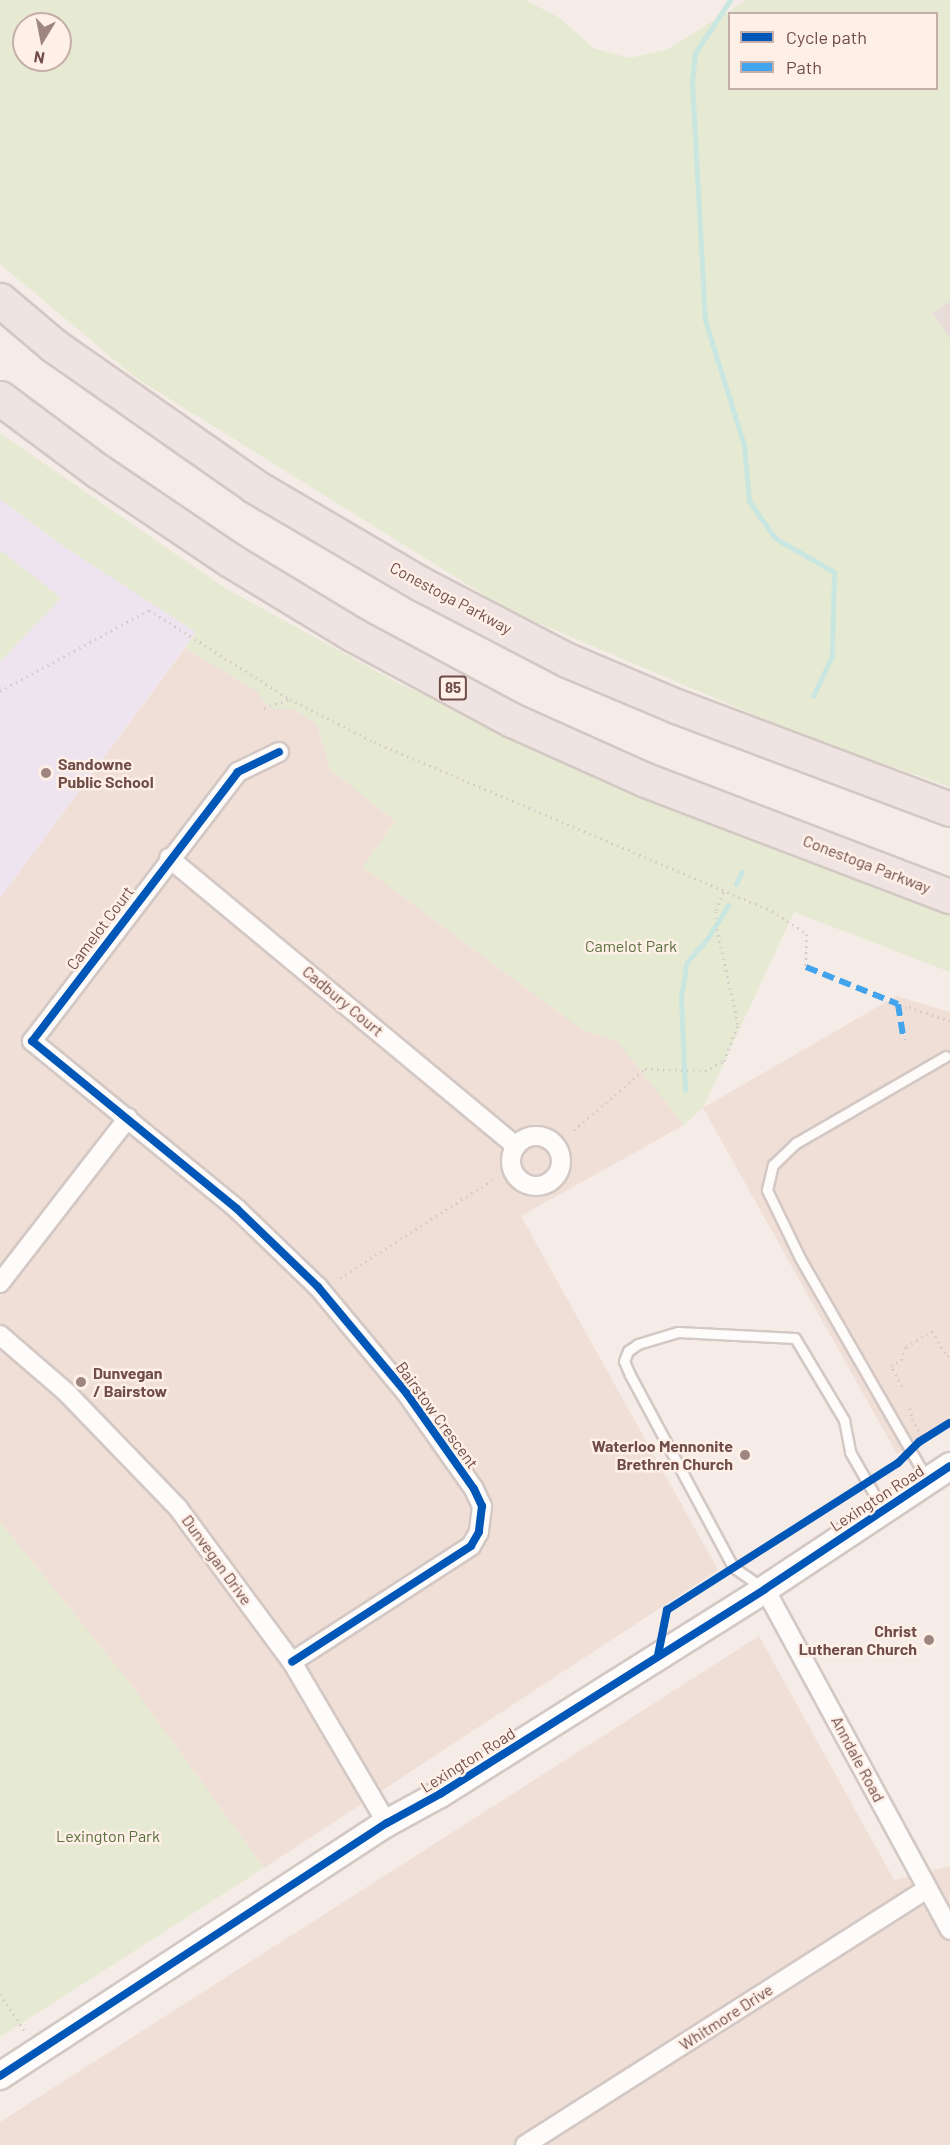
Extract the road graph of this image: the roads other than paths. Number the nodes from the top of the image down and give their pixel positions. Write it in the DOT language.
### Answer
graph roads {
  1 [pos="0,300"];
  2 [pos="0,398"];
  3 [pos="279,752"];
  4 [pos="950,809"];
  5 [pos="170,858"];
  6 [pos="950,896"];
  7 [pos="946,1056"];
  8 [pos="128,1118"];
  9 [pos="516,1146"];
  10 [pos="0,1283"];
  11 [pos="0,1335"];
  12 [pos="950,1466"];
  13 [pos="928,1480"];
  14 [pos="883,1509"];
  15 [pos="765,1589"];
  16 [pos="292,1662"];
  17 [pos="387,1823"];
  18 [pos="927,1889"];
  19 [pos="950,1930"];
  20 [pos="0,2076"];
  21 [pos="525,2145"];
  1 -- 4 [label="highway, Conestoga Parkway"];
  2 -- 6 [label="highway, Conestoga Parkway / 85"];
  3 -- 5 [label="street, Camelot Court"];
  5 -- 8 [label="street, Camelot Court"];
  5 -- 9 [label="street, Cadbury Court"];
  7 -- 13 [label="lane"];
  8 -- 10 [label="street"];
  8 -- 16 [label="street, Bairstow Crescent"];
  11 -- 16 [label="street, Dunvegan Drive"];
  12 -- 13 [label="main road, Lexington Road"];
  13 -- 14 [label="main road, Lexington Road"];
  14 -- 15 [label="main road, Lexington Road"];
  14 -- 15 [label="lane"];
  15 -- 17 [label="main road, Lexington Road"];
  15 -- 18 [label="street, Anndale Road"];
  16 -- 17 [label="street, Dunvegan Drive"];
  17 -- 20 [label="main road, Lexington Road"];
  18 -- 19 [label="street, Anndale Road"];
  18 -- 21 [label="street, Whitmore Drive"];
}
